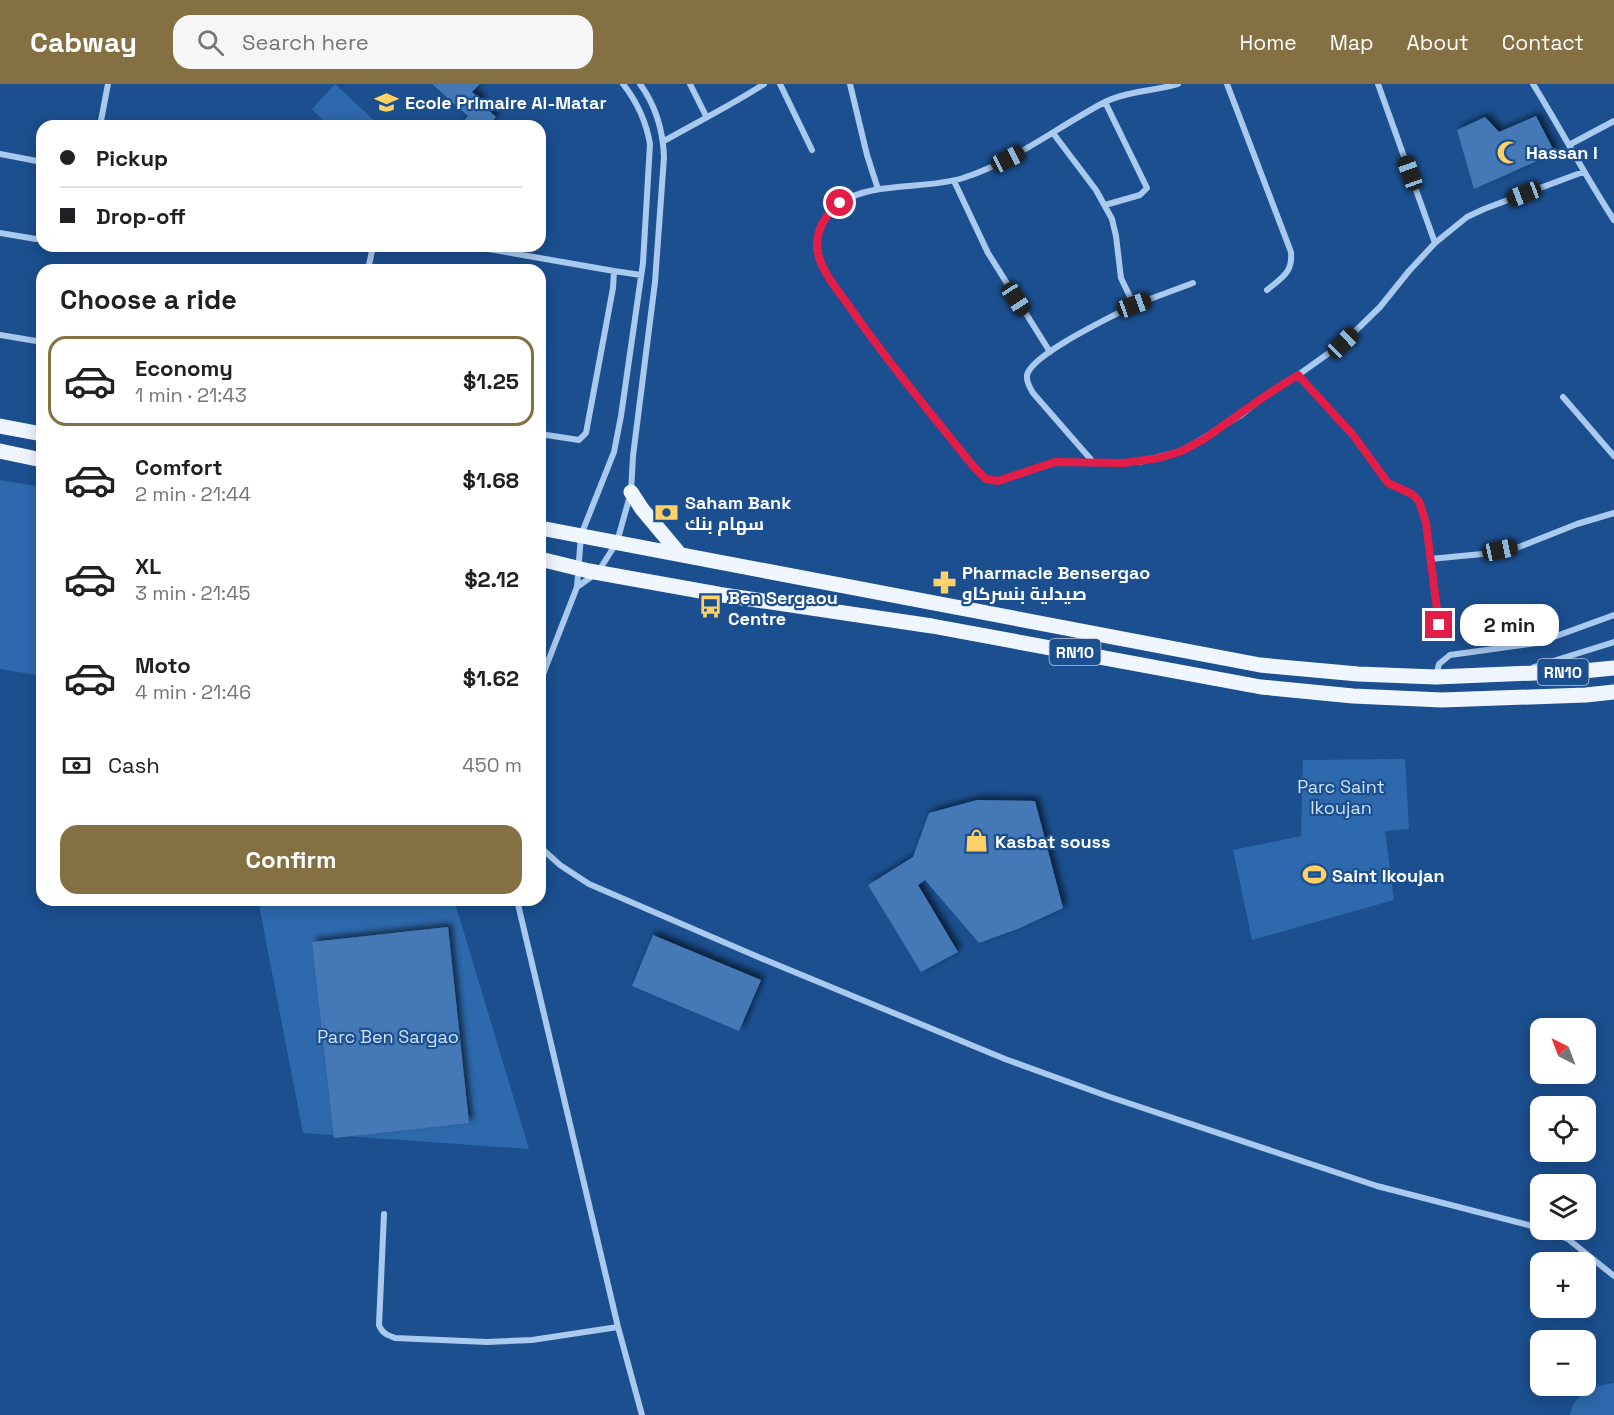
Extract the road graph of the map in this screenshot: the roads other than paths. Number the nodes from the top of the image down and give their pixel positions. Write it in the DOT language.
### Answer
graph roads {
  1 [pos="108,84"];
  2 [pos="623,84"];
  3 [pos="640,84"];
  4 [pos="690,84"];
  5 [pos="764,84"];
  6 [pos="780,84"];
  7 [pos="850,84"];
  8 [pos="1178,84"];
  9 [pos="1227,84"];
  10 [pos="1378,84"];
  11 [pos="1533,84"];
  12 [pos="1105,102"];
  13 [pos="706,116"];
  14 [pos="101,120"];
  15 [pos="1614,121"];
  16 [pos="1053,134"];
  17 [pos="663,141"];
  18 [pos="1569,145"];
  19 [pos="812,150"];
  20 [pos="0,154"];
  21 [pos="36,161"];
  22 [pos="1583,172"];
  23 [pos="954,181"];
  24 [pos="878,189"];
  25 [pos="1105,206"];
  26 [pos="1614,220"];
  27 [pos="0,232"];
  28 [pos="36,239"];
  29 [pos="1435,243"];
  30 [pos="505,252"];
  31 [pos="614,271"];
  32 [pos="641,275"];
  33 [pos="1193,283"];
  34 [pos="1267,290"];
  35 [pos="1134,305"];
  36 [pos="0,335"];
  37 [pos="36,341"];
  38 [pos="1050,352"];
  39 [pos="1298,375"];
  40 [pos="1563,397"];
  41 [pos="0,426"];
  42 [pos="36,433"];
  43 [pos="546,435"];
  44 [pos="0,451"];
  45 [pos="1614,456"];
  46 [pos="36,459"];
  47 [pos="1094,463"];
  48 [pos="631,492"];
  49 [pos="1614,513"];
  50 [pos="546,529"];
  51 [pos="581,535"];
  52 [pos="617,542"];
  53 [pos="678,552"];
  54 [pos="1430,559"];
  55 [pos="546,560"];
  56 [pos="579,567"];
  57 [pos="598,572"];
  58 [pos="577,587"];
  59 [pos="1614,615"];
  60 [pos="1439,625"];
  61 [pos="1614,642"];
  62 [pos="546,667"];
  63 [pos="1614,668"];
  64 [pos="1512,674"];
  65 [pos="1436,677"];
  66 [pos="1614,692"];
  67 [pos="546,852"];
  68 [pos="518,906"];
  69 [pos="384,1214"];
  70 [pos="1530,1225"];
  71 [pos="1569,1240"];
  72 [pos="1614,1276"];
  73 [pos="618,1327"];
  74 [pos="642,1415"];
  1 -- 14 [label="street"];
  2 -- 32 [label="street"];
  3 -- 17 [label="street"];
  4 -- 13 [label="street"];
  5 -- 13 [label="street"];
  6 -- 19 [label="street"];
  7 -- 24 [label="street"];
  8 -- 12 [label="street"];
  9 -- 34 [label="street"];
  10 -- 29 [label="street"];
  11 -- 18 [label="street"];
  12 -- 16 [label="street"];
  12 -- 25 [label="street"];
  13 -- 17 [label="street"];
  15 -- 18 [label="street"];
  16 -- 23 [label="street"];
  16 -- 25 [label="street"];
  17 -- 48 [label="street"];
  18 -- 22 [label="street"];
  20 -- 21 [label="street"];
  22 -- 26 [label="street"];
  22 -- 29 [label="street"];
  23 -- 24 [label="street"];
  23 -- 38 [label="street"];
  24 -- 47 [label="street"];
  25 -- 35 [label="street"];
  27 -- 28 [label="street"];
  29 -- 39 [label="street"];
  30 -- 31 [label="street"];
  31 -- 32 [label="street"];
  31 -- 43 [label="street"];
  32 -- 51 [label="street"];
  33 -- 35 [label="street"];
  35 -- 38 [label="street"];
  36 -- 37 [label="street"];
  38 -- 47 [label="street"];
  39 -- 47 [label="street"];
  39 -- 54 [label="street"];
  40 -- 45 [label="street"];
  41 -- 42 [label="main road"];
  44 -- 46 [label="main road"];
  48 -- 52 [label="street"];
  48 -- 53 [label="main road"];
  49 -- 54 [label="street"];
  50 -- 51 [label="main road, RN10"];
  51 -- 52 [label="main road, RN10"];
  51 -- 56 [label="street"];
  52 -- 53 [label="main road, RN10"];
  52 -- 57 [label="street"];
  53 -- 65 [label="main road, RN10"];
  54 -- 60 [label="street"];
  55 -- 56 [label="main road, RN10"];
  56 -- 57 [label="main road, RN10"];
  56 -- 58 [label="street"];
  57 -- 58 [label="street"];
  57 -- 66 [label="main road, RN10"];
  58 -- 62 [label="street"];
  59 -- 65 [label="street"];
  61 -- 64 [label="street"];
  63 -- 64 [label="main road, RN10"];
  64 -- 65 [label="main road, RN10"];
  67 -- 70 [label="street"];
  68 -- 73 [label="street"];
  69 -- 73 [label="street"];
  71 -- 72 [label="street"];
  73 -- 74 [label="street"];
}
